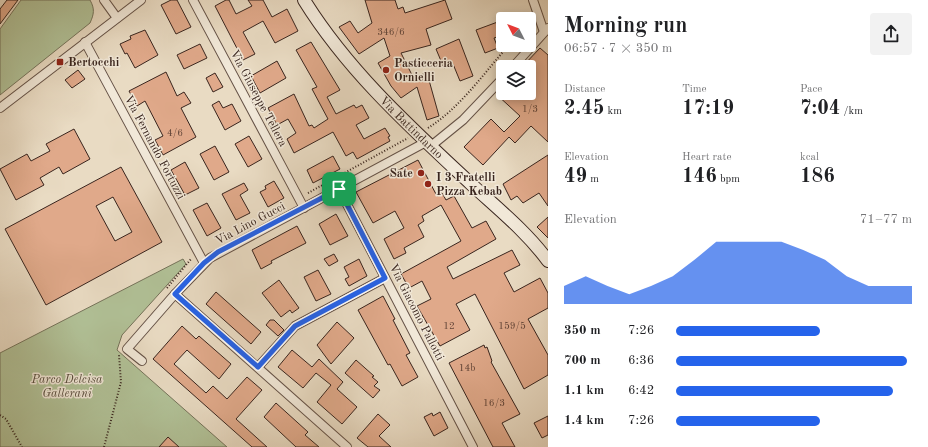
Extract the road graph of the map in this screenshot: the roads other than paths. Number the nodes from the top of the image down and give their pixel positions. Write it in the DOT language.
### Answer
graph roads {
  1 [pos="104,0"];
  2 [pos="141,0"];
  3 [pos="193,0"];
  4 [pos="304,0"];
  5 [pos="532,0"];
  6 [pos="117,18"];
  7 [pos="546,30"];
  8 [pos="85,42"];
  9 [pos="519,60"];
  10 [pos="496,85"];
  11 [pos="0,108"];
  12 [pos="427,140"];
  13 [pos="339,189"];
  14 [pos="304,208"];
  15 [pos="548,261"];
  16 [pos="204,263"];
  17 [pos="385,278"];
  18 [pos="175,294"];
  19 [pos="142,361"];
  20 [pos="258,367"];
  21 [pos="347,447"];
  22 [pos="473,447"];
  1 -- 6 [label="street"];
  2 -- 6 [label="street"];
  3 -- 14 [label="street, Via Giuseppe Tellera"];
  4 -- 12 [label="street, Via Battindarno"];
  5 -- 7 [label="street"];
  6 -- 8 [label="street"];
  7 -- 9 [label="street"];
  8 -- 11 [label="street"];
  8 -- 16 [label="street, Via Fernando Fortuzzi"];
  10 -- 12 [label="street, Via Lino Gucci"];
  12 -- 13 [label="street, Via Lino Gucci"];
  12 -- 15 [label="street, Via Battindarno"];
  13 -- 14 [label="street, Via Lino Gucci"];
  13 -- 17 [label="street, Via Giacomo Pallotti"];
  14 -- 16 [label="street, Via Lino Gucci"];
  16 -- 18 [label="street, Via Lino Gucci"];
  17 -- 20 [label="street"];
  17 -- 22 [label="street, Via Giacomo Pallotti"];
  18 -- 19 [label="street, Via Lino Gucci"];
  18 -- 20 [label="street"];
  20 -- 21 [label="street"];
}
